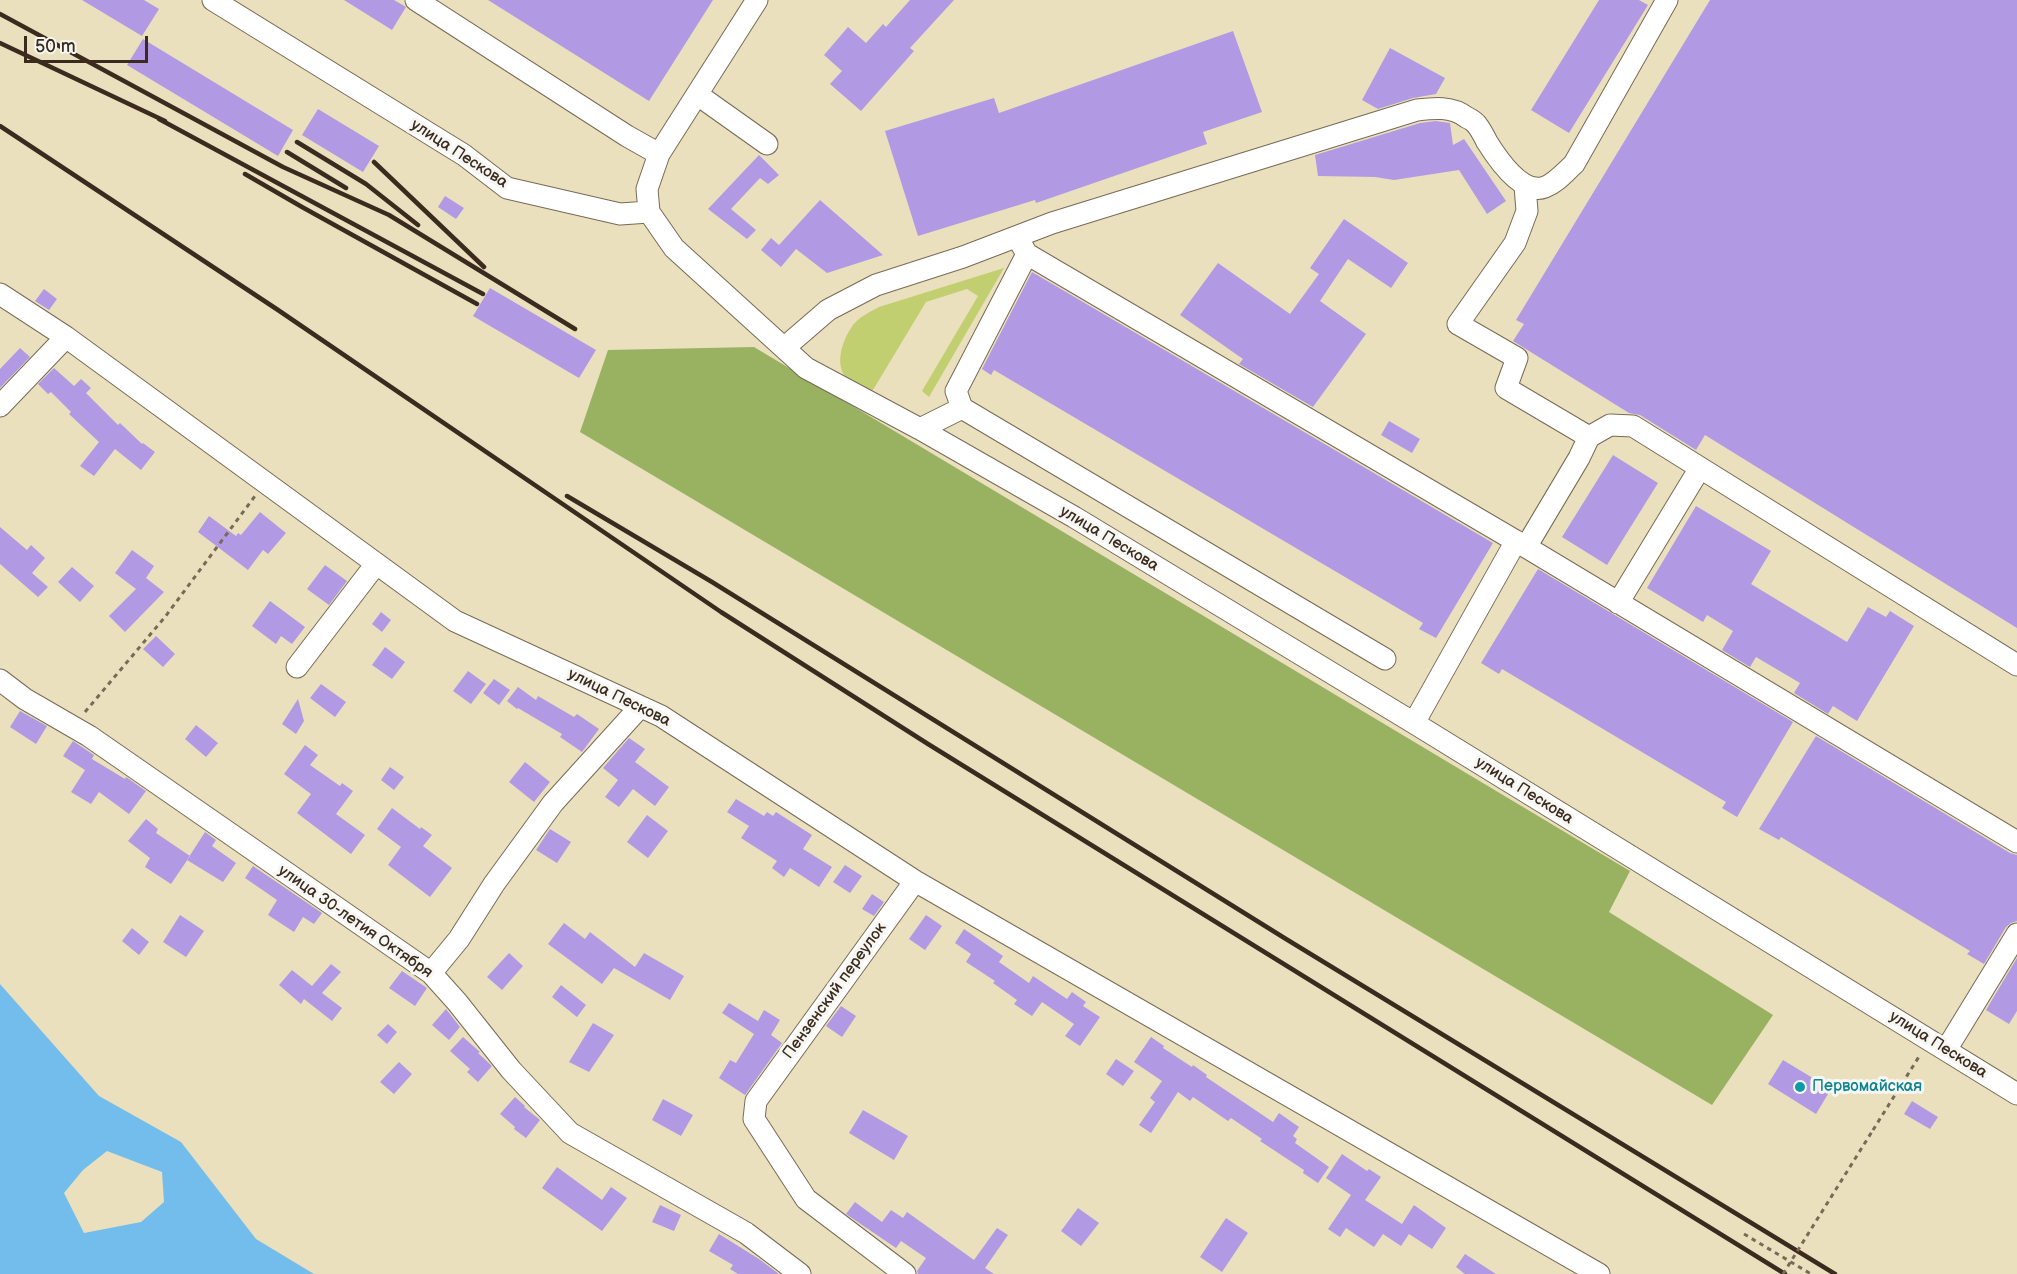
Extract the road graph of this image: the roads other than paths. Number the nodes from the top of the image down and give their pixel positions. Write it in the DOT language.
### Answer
graph roads {
  1 [pos="213,0"];
  2 [pos="416,0"];
  3 [pos="757,0"];
  4 [pos="1667,0"];
  5 [pos="698,95"];
  6 [pos="767,144"];
  7 [pos="659,154"];
  8 [pos="1525,186"];
  9 [pos="649,212"];
  10 [pos="1022,246"];
  11 [pos="0,294"];
  12 [pos="66,337"];
  13 [pos="784,348"];
  14 [pos="0,406"];
  15 [pos="962,408"];
  16 [pos="920,429"];
  17 [pos="1589,436"];
  18 [pos="1700,468"];
  19 [pos="1521,544"];
  20 [pos="376,564"];
  21 [pos="1618,603"];
  22 [pos="1385,659"];
  23 [pos="2017,665"];
  24 [pos="297,667"];
  25 [pos="0,680"];
  26 [pos="640,707"];
  27 [pos="1414,723"];
  28 [pos="2017,842"];
  29 [pos="915,881"];
  30 [pos="2017,934"];
  31 [pos="431,973"];
  32 [pos="1938,1045"];
  33 [pos="2017,1094"];
  34 [pos="800,1274"];
  35 [pos="904,1274"];
  36 [pos="1599,1274"];
  1 -- 9 [label="street, улица Пескова"];
  2 -- 7 [label="street"];
  3 -- 5 [label="street"];
  4 -- 8 [label="street"];
  5 -- 6 [label="street"];
  5 -- 7 [label="street"];
  7 -- 9 [label="street"];
  8 -- 10 [label="street"];
  8 -- 17 [label="street"];
  9 -- 13 [label="street, улица Пескова"];
  10 -- 13 [label="street"];
  10 -- 15 [label="street"];
  10 -- 19 [label="street"];
  11 -- 12 [label="street, улица Пескова"];
  12 -- 14 [label="street"];
  12 -- 20 [label="street, улица Пескова"];
  13 -- 16 [label="street, улица Пескова"];
  15 -- 16 [label="street"];
  15 -- 22 [label="street"];
  16 -- 27 [label="street, улица Пескова"];
  17 -- 18 [label="street"];
  17 -- 19 [label="street"];
  18 -- 21 [label="street"];
  18 -- 23 [label="street"];
  19 -- 21 [label="street"];
  19 -- 27 [label="street"];
  20 -- 24 [label="street"];
  20 -- 26 [label="street, улица Пескова"];
  21 -- 28 [label="street"];
  25 -- 31 [label="street, улица 30-летия Октября"];
  26 -- 29 [label="street, улица Пескова"];
  26 -- 31 [label="street"];
  27 -- 32 [label="street, улица Пескова"];
  29 -- 35 [label="street, Пензенский переулок"];
  29 -- 36 [label="street, улица Пескова"];
  30 -- 32 [label="street"];
  31 -- 34 [label="street, улица 30-летия Октября"];
  32 -- 33 [label="street, улица Пескова"];
}
